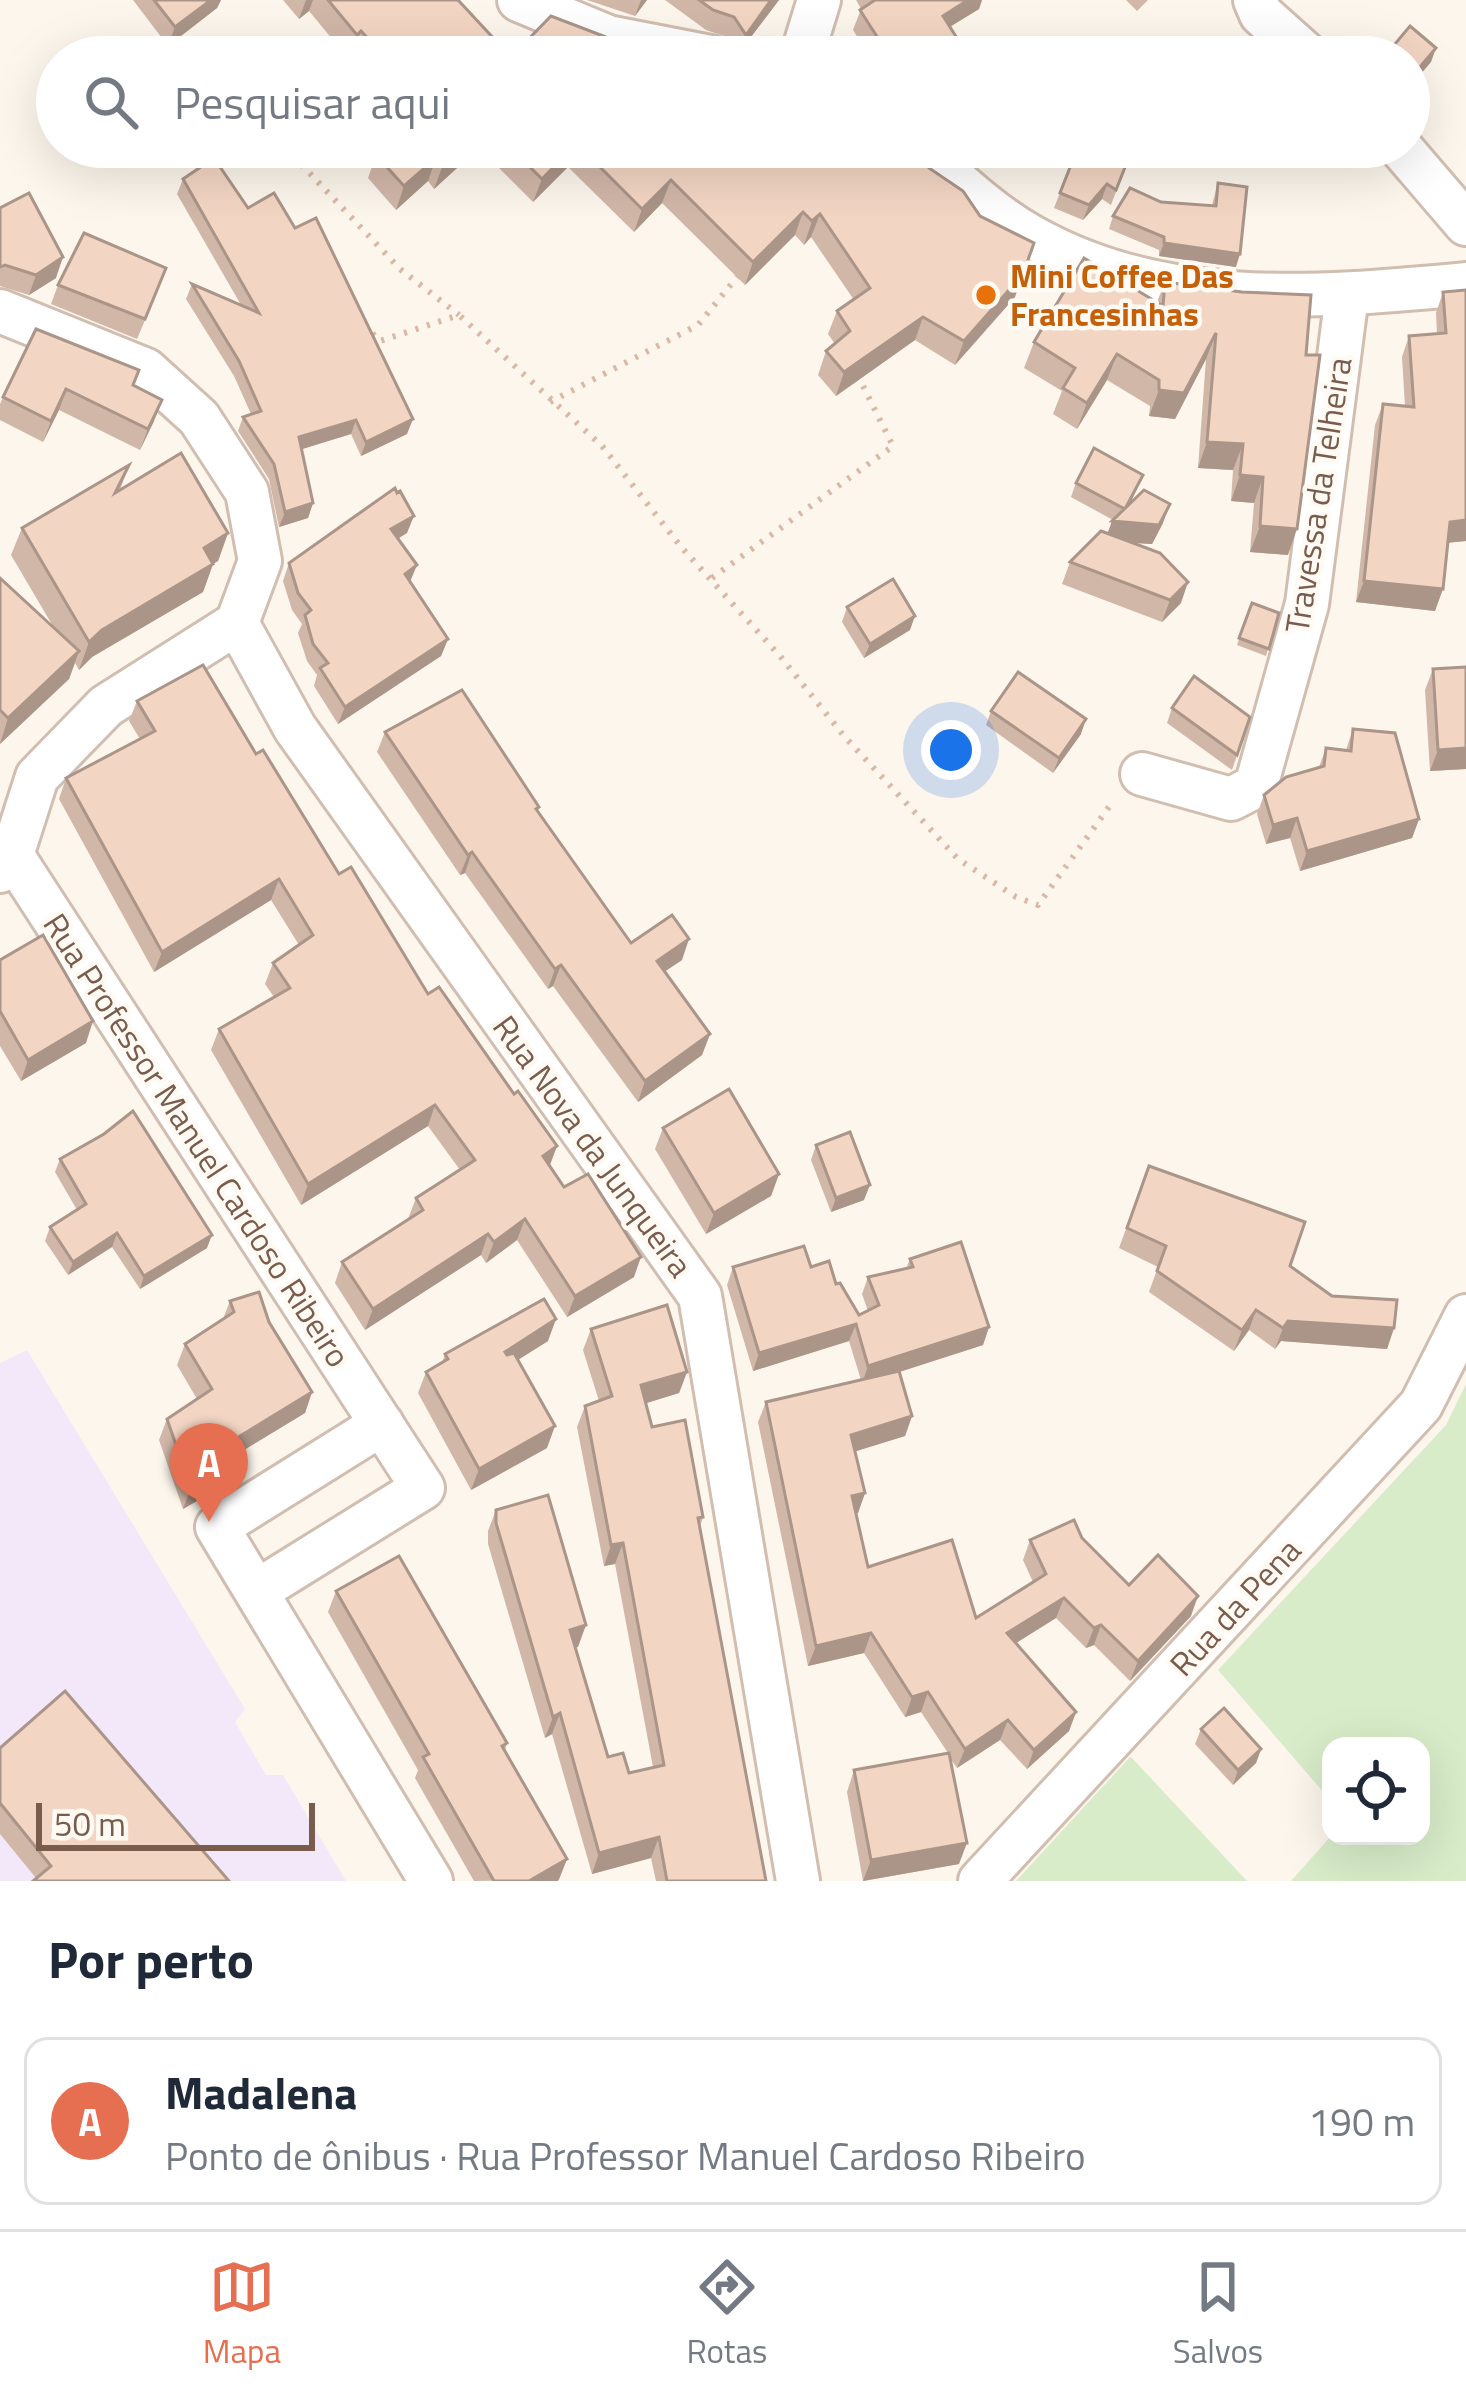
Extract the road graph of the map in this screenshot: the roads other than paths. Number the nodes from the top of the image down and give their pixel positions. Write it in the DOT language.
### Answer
graph roads {
  1 [pos="519,0"];
  2 [pos="819,0"];
  3 [pos="1255,0"];
  4 [pos="606,36"];
  5 [pos="802,36"];
  6 [pos="1286,36"];
  7 [pos="943,168"];
  8 [pos="1418,168"];
  9 [pos="1466,224"];
  10 [pos="1466,284"];
  11 [pos="1347,295"];
  12 [pos="0,311"];
  13 [pos="237,623"];
  14 [pos="1142,774"];
  15 [pos="6,863"];
  16 [pos="1466,1316"];
  17 [pos="382,1424"];
  18 [pos="257,1592"];
  19 [pos="431,1881"];
  20 [pos="798,1881"];
  21 [pos="980,1881"];
  1 -- 4 [label="street"];
  2 -- 5 [label="street"];
  3 -- 6 [label="street"];
  7 -- 11 [label="street"];
  8 -- 9 [label="street"];
  10 -- 11 [label="street"];
  11 -- 14 [label="street, Travessa da Telheira"];
  12 -- 13 [label="street"];
  13 -- 15 [label="street"];
  13 -- 20 [label="street, Rua Nova da Junqueira"];
  15 -- 17 [label="street, Rua Professor Manuel Cardoso Ribeiro"];
  16 -- 21 [label="street, Rua da Pena"];
  17 -- 18 [label="street"];
  17 -- 18 [label="street, Rua Professor Manuel Cardoso Ribeiro"];
  18 -- 19 [label="street"];
}
